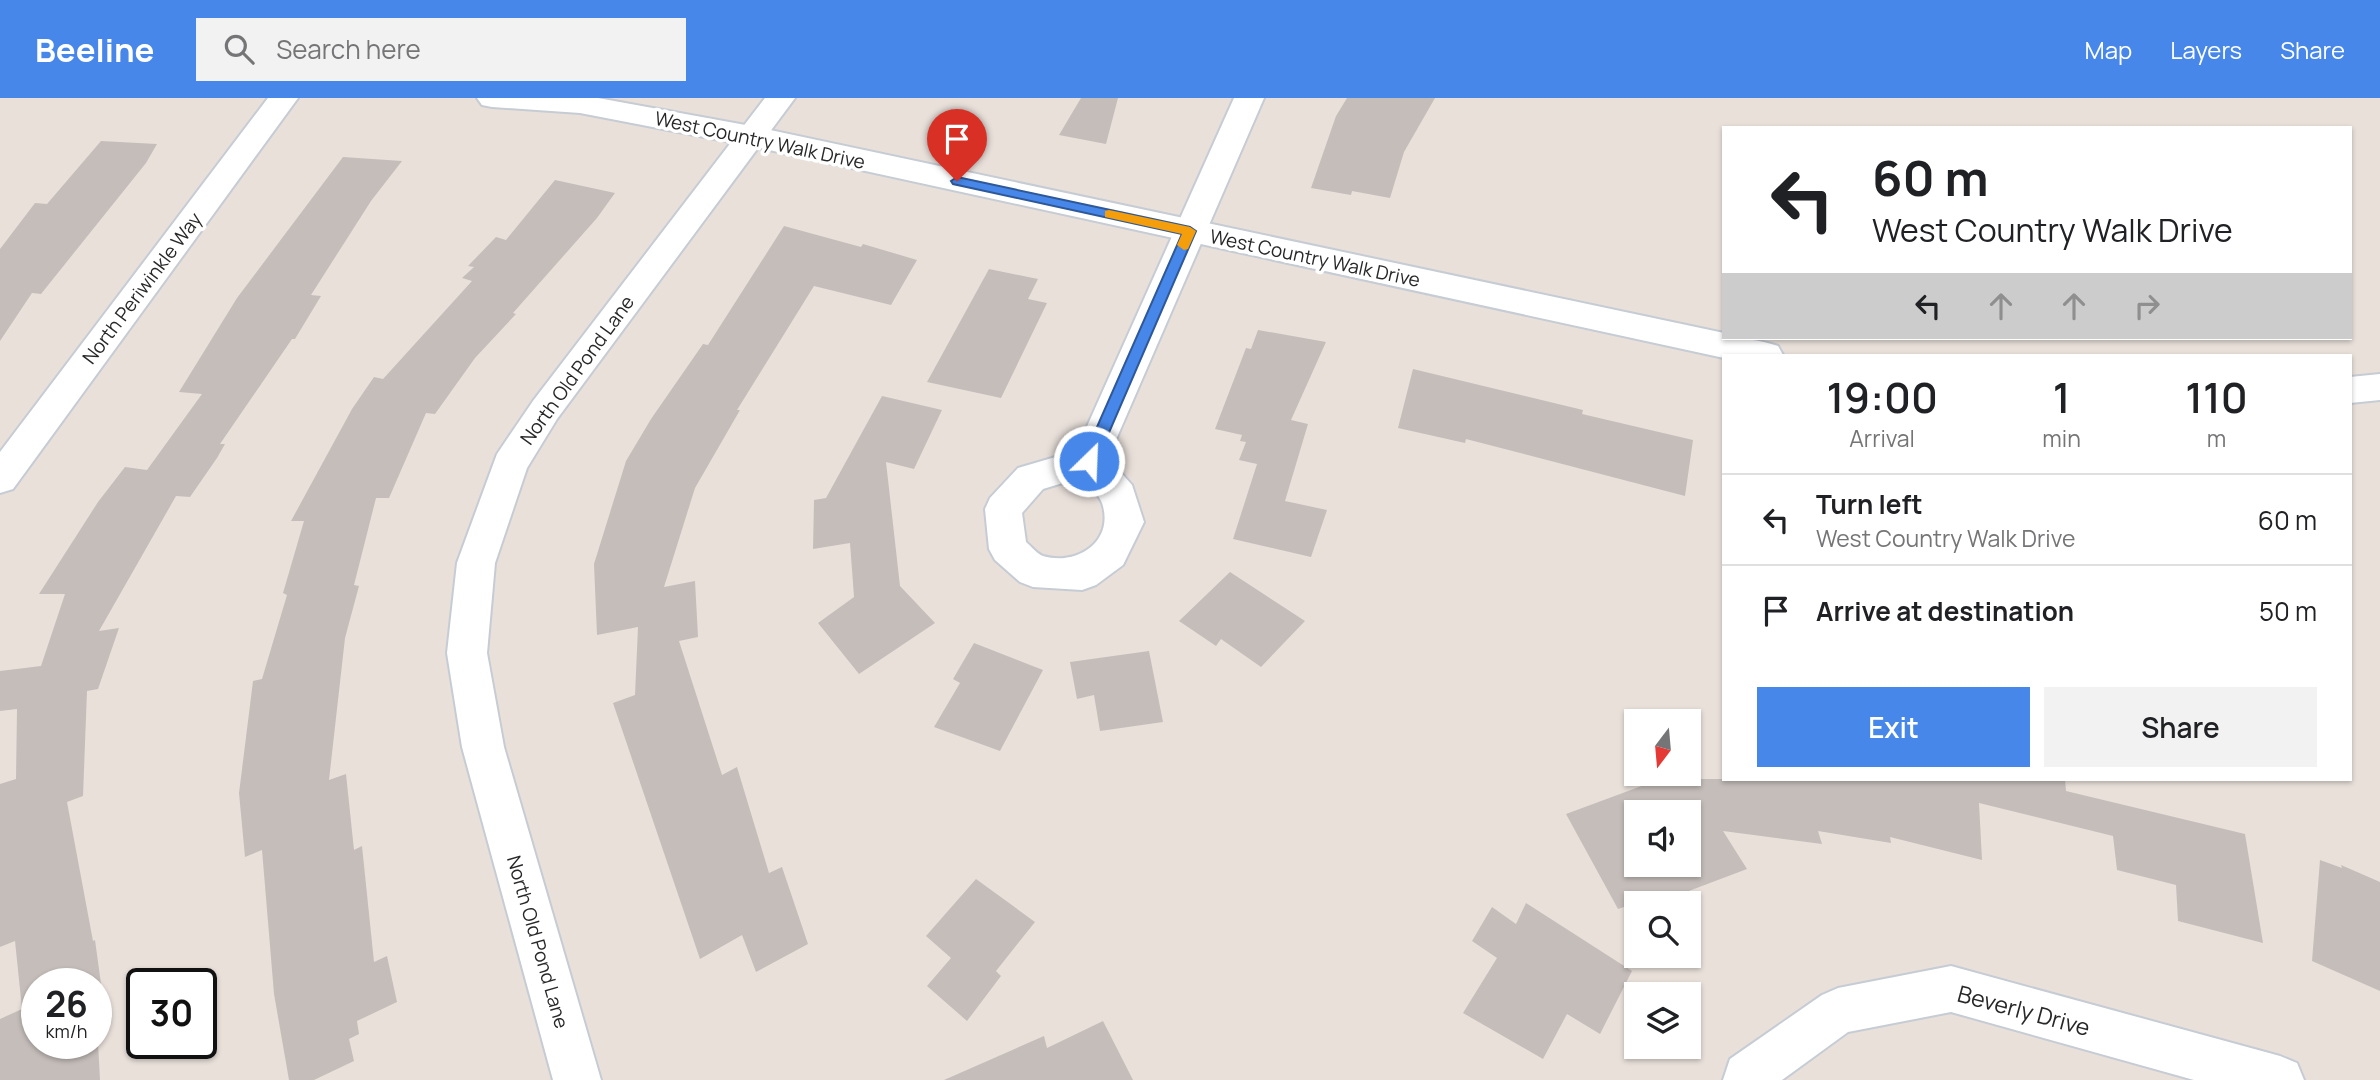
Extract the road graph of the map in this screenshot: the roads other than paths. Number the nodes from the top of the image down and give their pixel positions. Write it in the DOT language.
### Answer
graph roads {
  1 [pos="283,98"];
  2 [pos="492,98"];
  3 [pos="780,98"];
  4 [pos="1249,98"];
  5 [pos="751,136"];
  6 [pos="1190,231"];
  7 [pos="1761,354"];
  8 [pos="2380,387"];
  9 [pos="2352,390"];
  10 [pos="1089,461"];
  11 [pos="0,479"];
  12 [pos="577,1080"];
  13 [pos="1747,1080"];
  14 [pos="2280,1080"];
  1 -- 11 [label="street, North Periwinkle Way"];
  2 -- 5 [label="street, West Country Walk Drive"];
  3 -- 5 [label="street, North Old Pond Lane"];
  4 -- 6 [label="street"];
  5 -- 6 [label="street, West Country Walk Drive"];
  5 -- 12 [label="street, North Old Pond Lane"];
  6 -- 7 [label="street, West Country Walk Drive"];
  6 -- 10 [label="street"];
  8 -- 9 [label="street"];
  13 -- 14 [label="street, Beverly Drive"];
}
